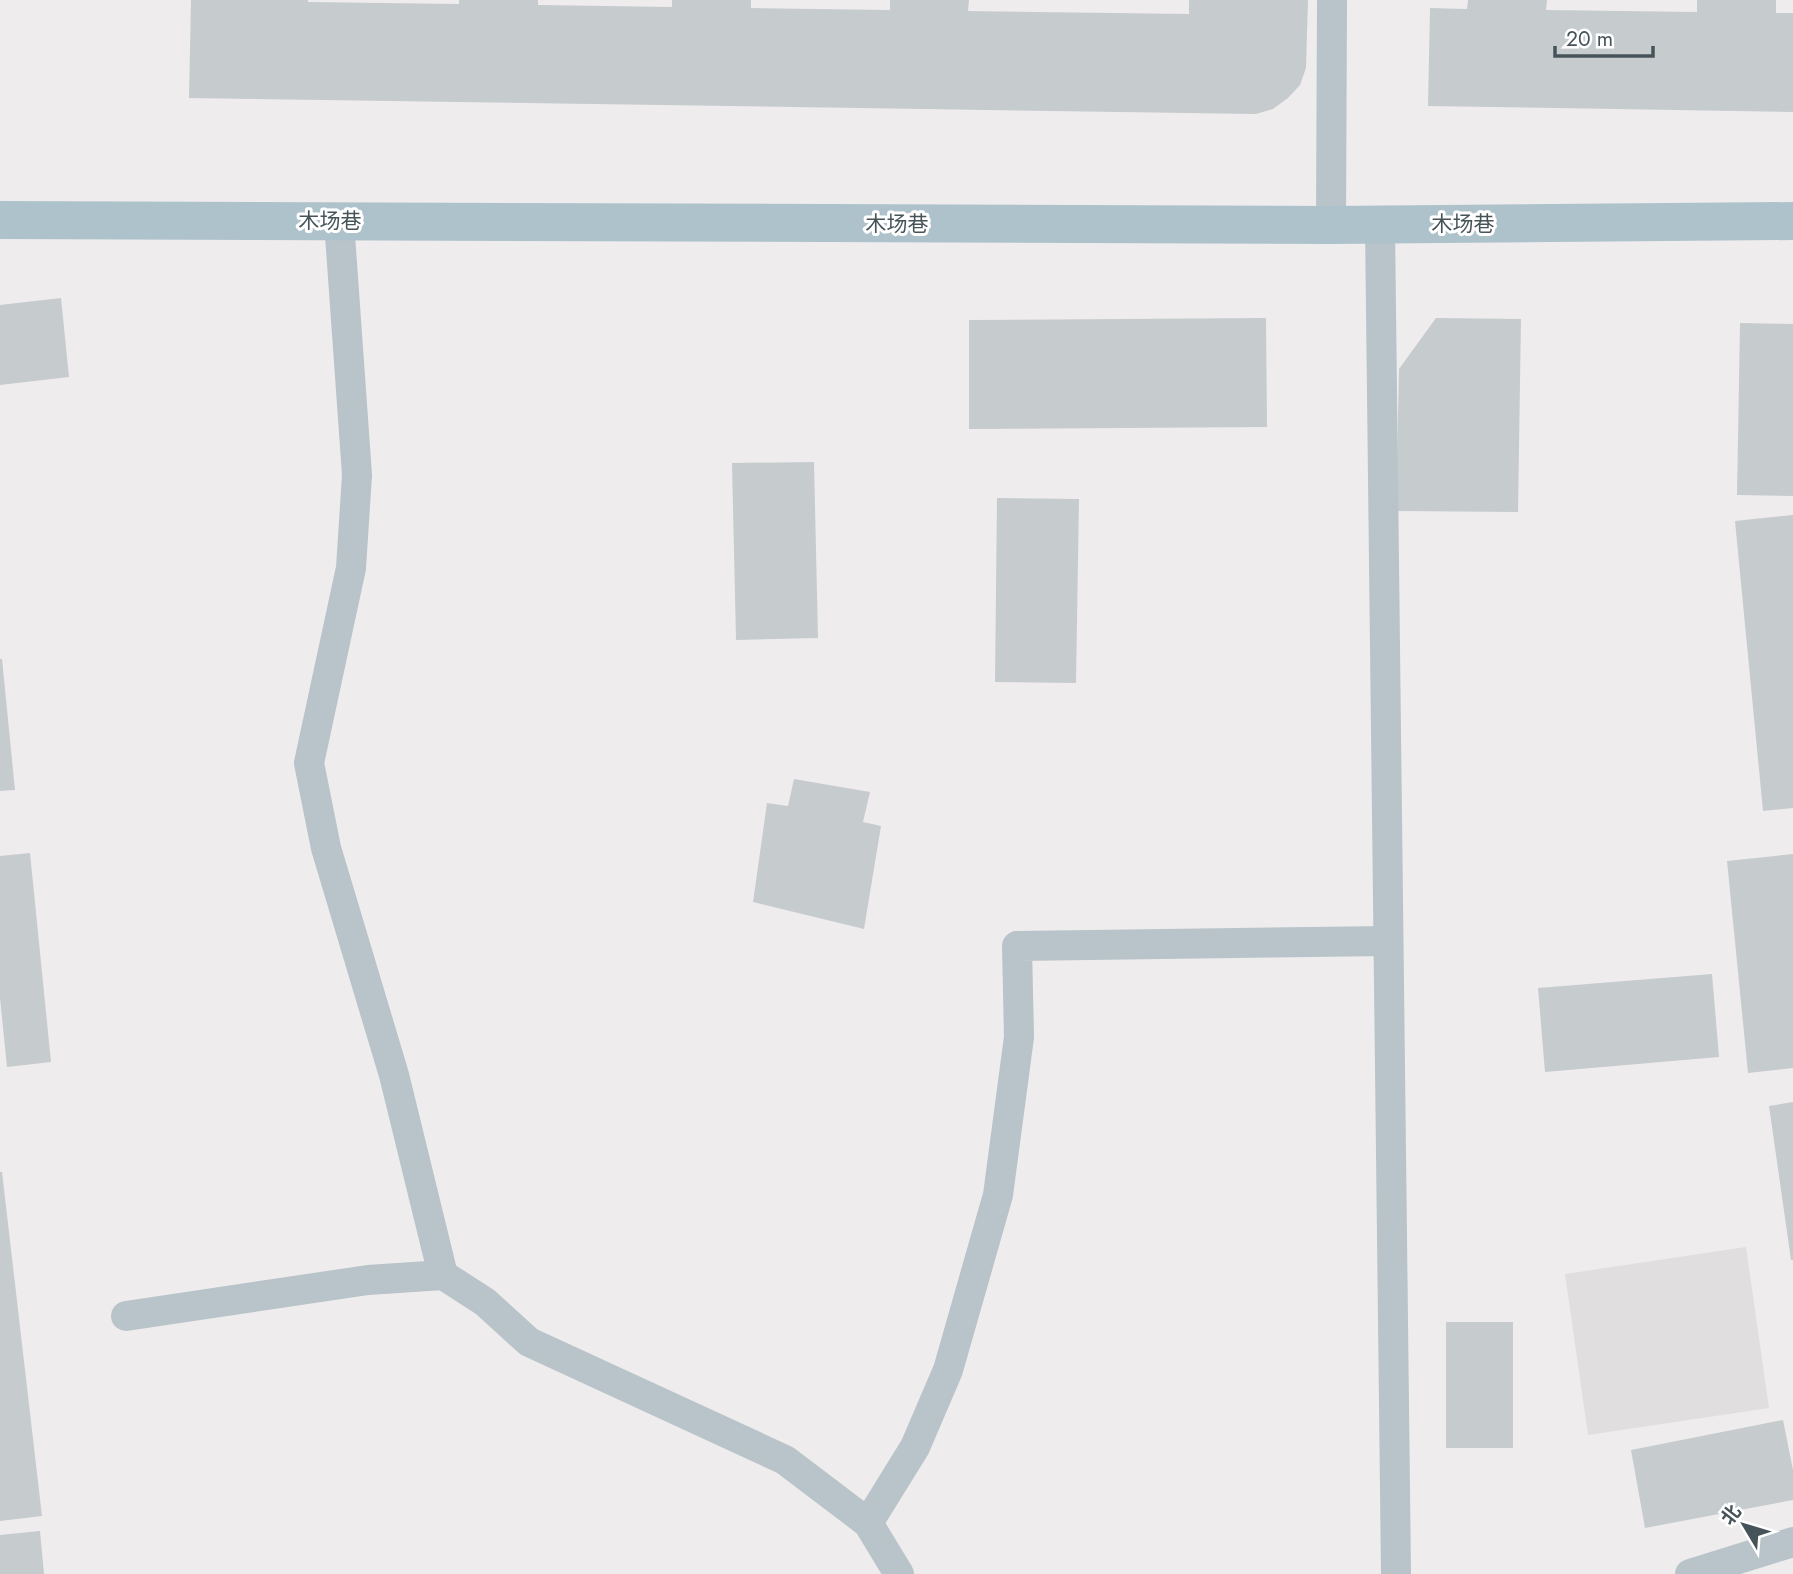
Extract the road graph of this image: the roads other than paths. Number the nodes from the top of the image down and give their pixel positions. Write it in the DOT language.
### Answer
graph roads {
  1 [pos="1332,0"];
  2 [pos="0,220"];
  3 [pos="339,221"];
  4 [pos="1793,222"];
  5 [pos="1380,225"];
  6 [pos="1331,226"];
  7 [pos="1388,942"];
  8 [pos="443,1275"];
  9 [pos="126,1316"];
  10 [pos="867,1523"];
  11 [pos="1793,1542"];
  12 [pos="899,1574"];
  13 [pos="1396,1574"];
  14 [pos="1690,1574"];
  1 -- 6 [label="street"];
  2 -- 3 [label="main road, 木场巷"];
  3 -- 6 [label="main road, 木场巷"];
  3 -- 8 [label="street"];
  4 -- 5 [label="main road, 木场巷"];
  5 -- 6 [label="main road, 木场巷"];
  5 -- 7 [label="street"];
  7 -- 10 [label="street"];
  7 -- 13 [label="street"];
  8 -- 9 [label="street"];
  8 -- 10 [label="street"];
  10 -- 12 [label="street"];
  11 -- 14 [label="street"];
}
